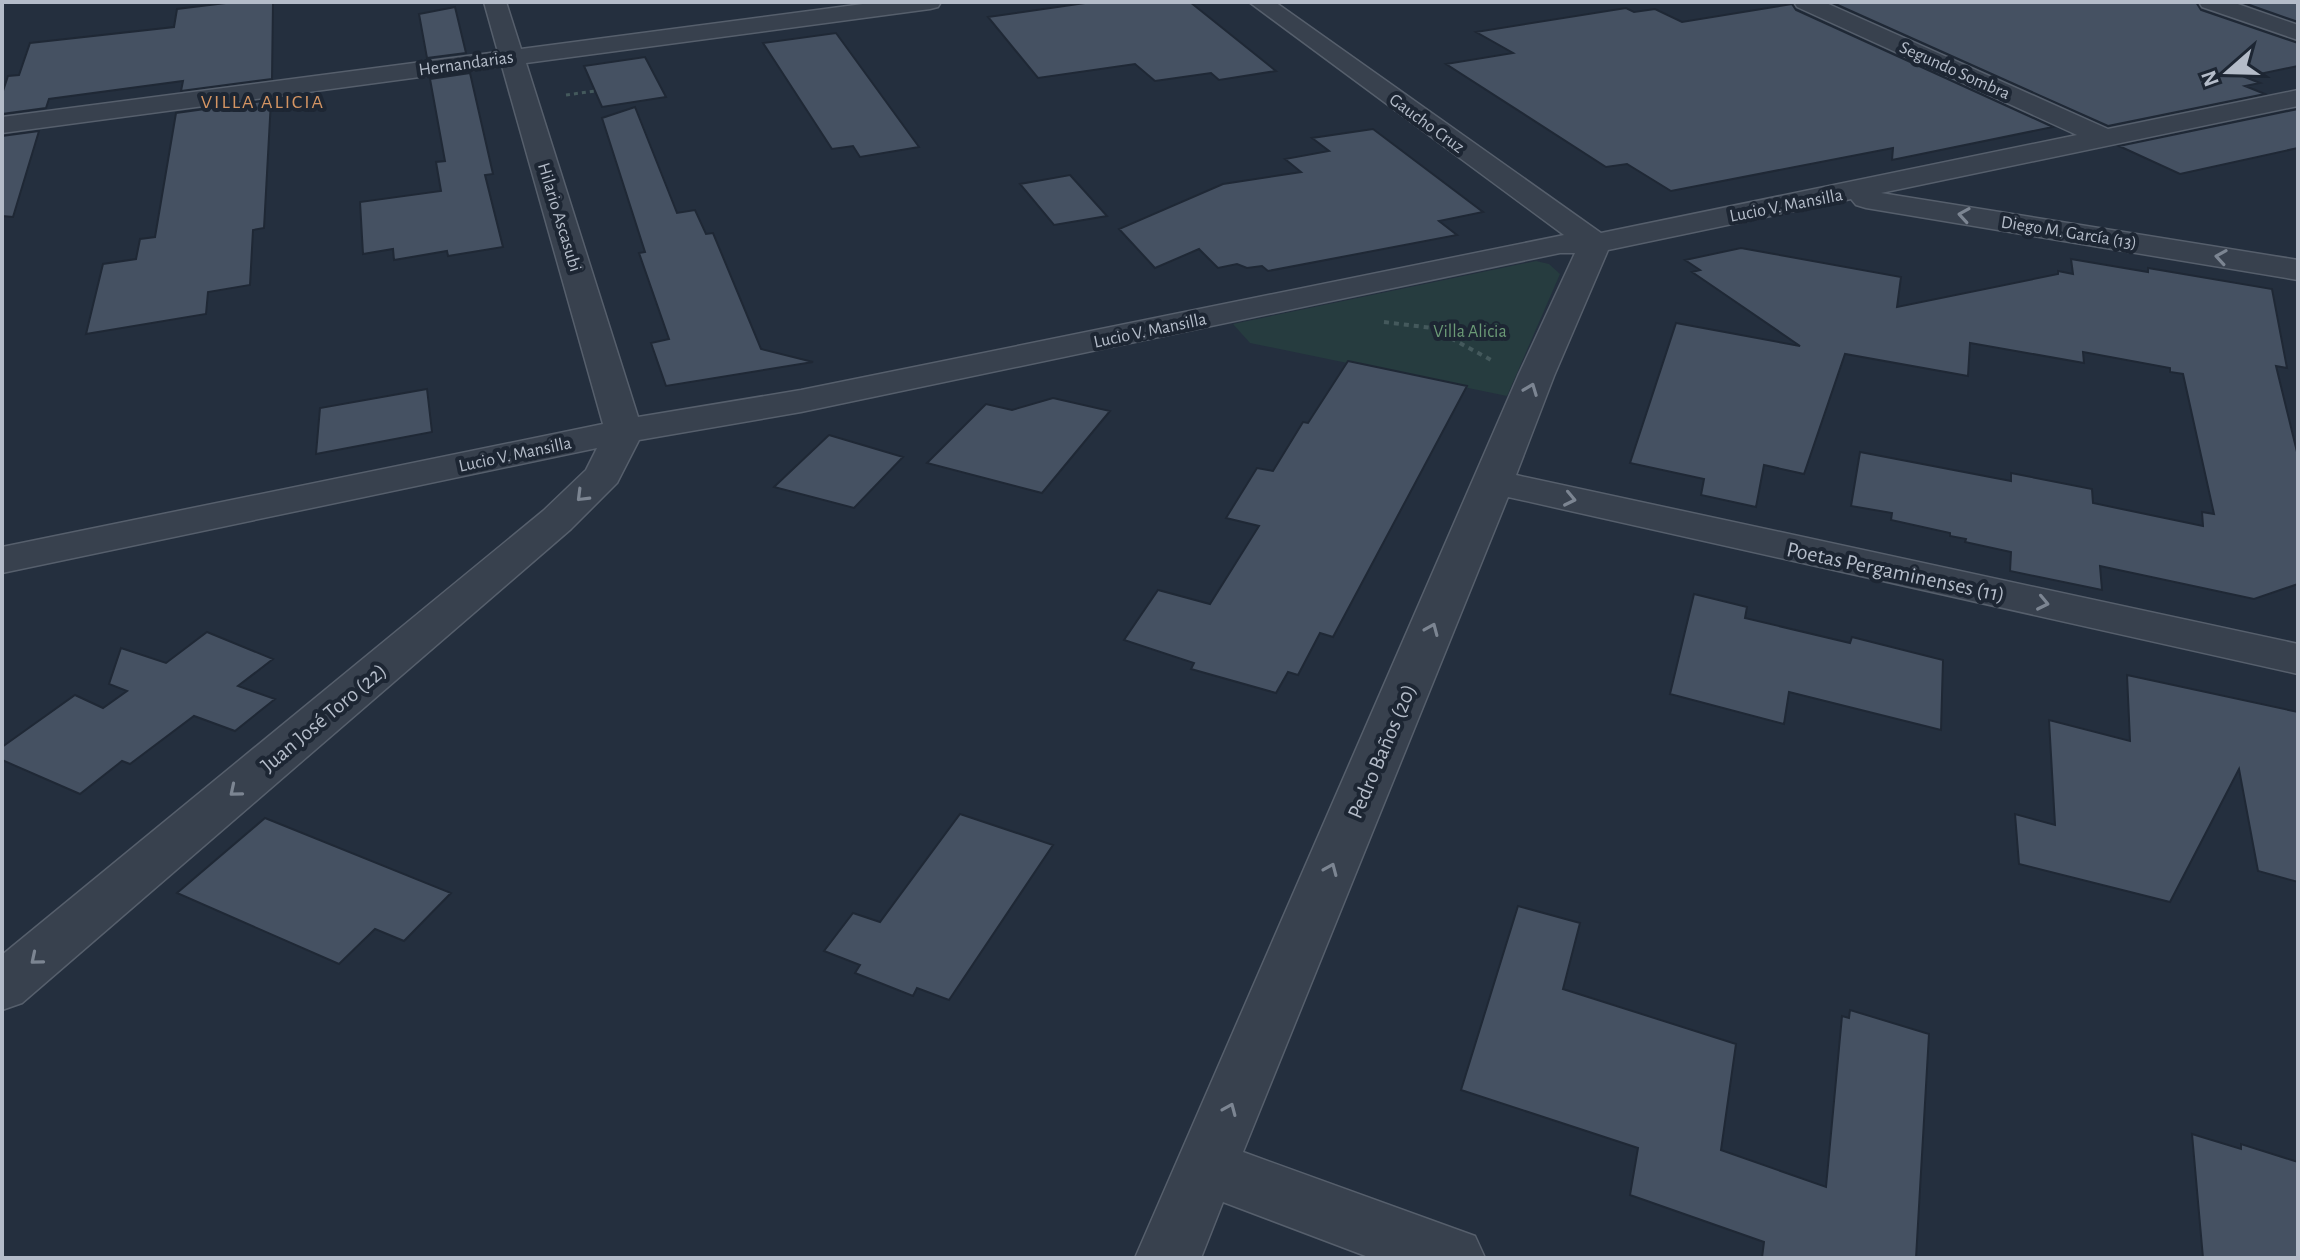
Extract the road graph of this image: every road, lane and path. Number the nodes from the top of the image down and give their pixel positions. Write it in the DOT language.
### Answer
graph roads {
  1 [pos="495,2"];
  2 [pos="930,2"];
  3 [pos="1260,2"];
  4 [pos="1805,2"];
  5 [pos="2210,2"];
  6 [pos="2298,33"];
  7 [pos="512,57"];
  8 [pos="2298,98"];
  9 [pos="2,125"];
  10 [pos="2105,138"];
  11 [pos="1840,194"];
  12 [pos="1595,243"];
  13 [pos="2298,270"];
  14 [pos="1372,321"];
  15 [pos="1498,364"];
  16 [pos="624,431"];
  17 [pos="1494,482"];
  18 [pos="2,560"];
  19 [pos="2298,659"];
  20 [pos="2,987"];
  21 [pos="1206,1167"];
  22 [pos="1168,1258"];
  23 [pos="1452,1258"];
  1 -- 7 [label="street, Hilario Ascasubi"];
  2 -- 7 [label="street, Hernandarias"];
  3 -- 12 [label="street, Gaucho Cruz"];
  4 -- 10 [label="street, Segundo Sombra"];
  5 -- 6 [label="street"];
  7 -- 9 [label="street, Hernandarias"];
  7 -- 16 [label="street, Hilario Ascasubi"];
  8 -- 10 [label="street, Lucio V. Mansilla"];
  10 -- 11 [label="street, Lucio V. Mansilla"];
  11 -- 12 [label="street, Lucio V. Mansilla"];
  13 -- 11 [label="street, Diego M. García (13), one-way"];
  12 -- 16 [label="street, Lucio V. Mansilla"];
  17 -- 12 [label="street, Pedro Baños (20), one-way"];
  14 -- 15 [label="path"];
  16 -- 18 [label="street, Lucio V. Mansilla"];
  16 -- 20 [label="street, Juan José Toro (22), one-way"];
  17 -- 19 [label="street, Poetas Pergaminenses (11), one-way"];
  21 -- 17 [label="street, Pedro Baños (20), one-way"];
  21 -- 22 [label="street, Pedro Baños (20)"];
  21 -- 23 [label="street"];
}
